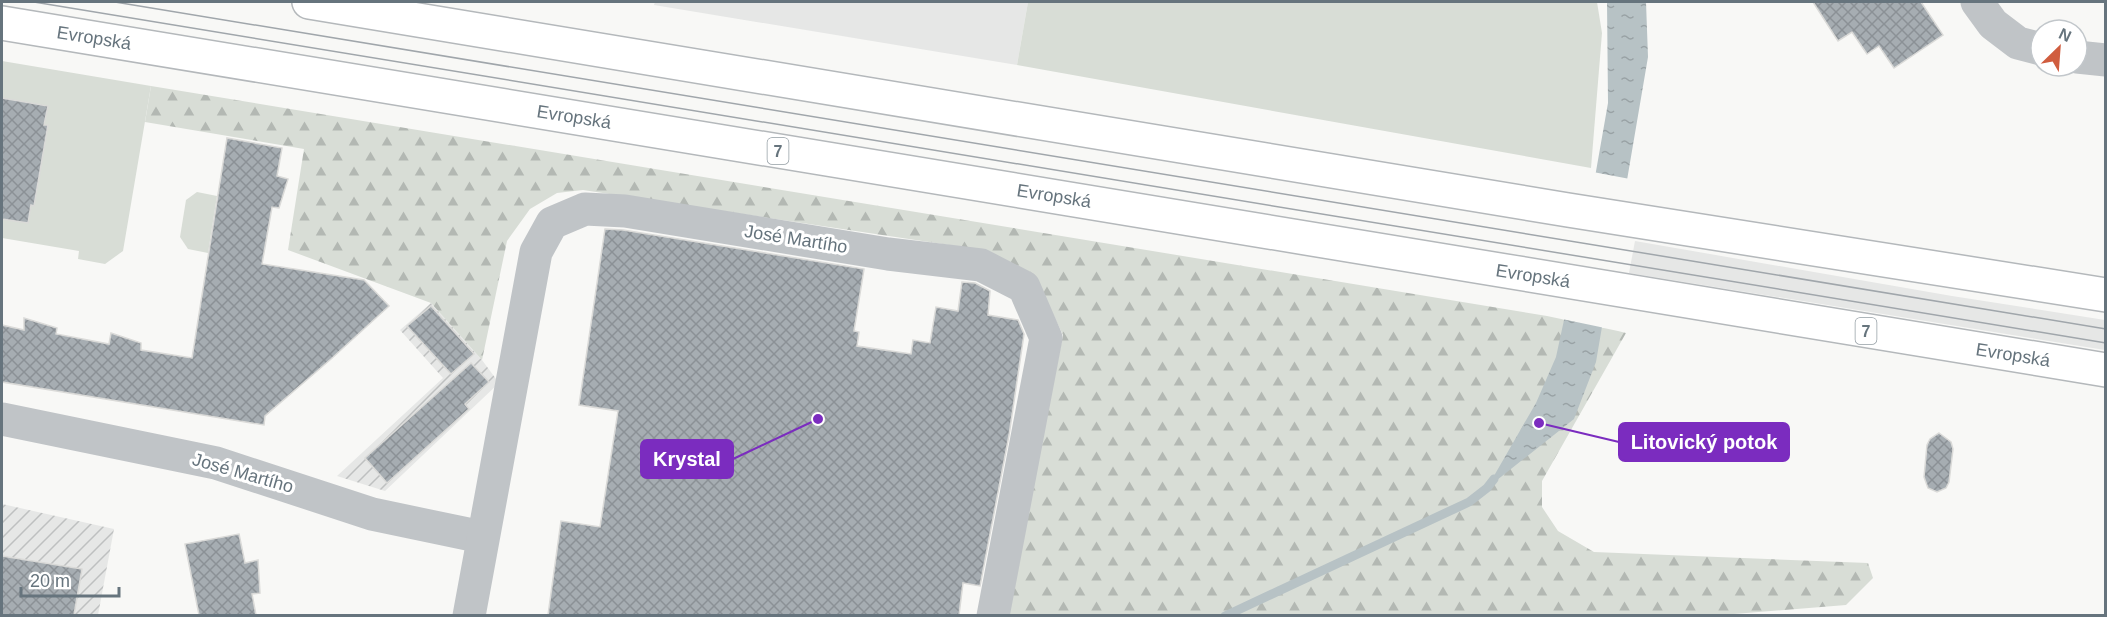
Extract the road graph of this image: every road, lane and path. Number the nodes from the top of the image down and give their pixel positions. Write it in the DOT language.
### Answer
graph roads {
  1 [pos="309,2"];
  2 [pos="1977,2"];
  3 [pos="2,23"];
  4 [pos="2029,46"];
  5 [pos="2089,58"];
  6 [pos="2106,60"];
  7 [pos="2106,295"];
  8 [pos="2106,370"];
  9 [pos="2,419"];
  10 [pos="482,537"];
  11 [pos="469,615"];
  12 [pos="993,615"];
  1 -- 7 [label="main road"];
  2 -- 4 [label="street"];
  3 -- 8 [label="main road, Evropská / 7"];
  5 -- 6 [label="street"];
  9 -- 10 [label="street, José Martího"];
  10 -- 11 [label="street, José Martího"];
  10 -- 12 [label="street, José Martího"];
}
